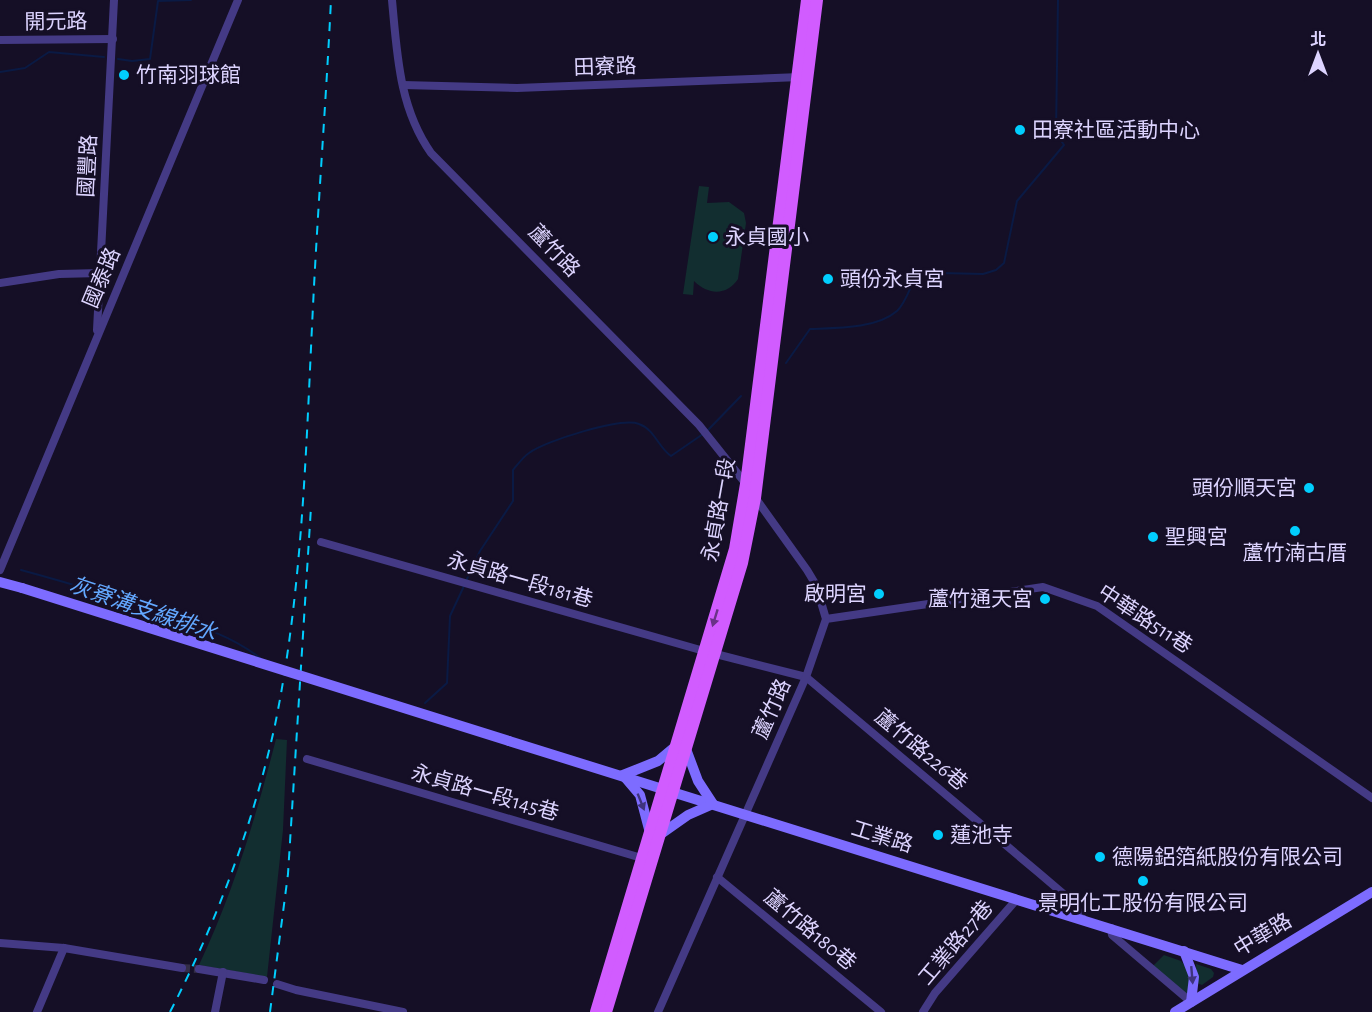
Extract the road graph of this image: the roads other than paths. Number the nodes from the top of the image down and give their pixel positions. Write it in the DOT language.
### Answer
graph roads {
  1 [pos="114,0"];
  2 [pos="238,0"];
  3 [pos="392,0"];
  4 [pos="807,0"];
  5 [pos="817,0"];
  6 [pos="113,39"];
  7 [pos="0,40"];
  8 [pos="802,77"];
  9 [pos="403,85"];
  10 [pos="789,179"];
  11 [pos="100,273"];
  12 [pos="0,283"];
  13 [pos="97,335"];
  14 [pos="746,484"];
  15 [pos="755,498"];
  16 [pos="321,542"];
  17 [pos="0,570"];
  18 [pos="0,582"];
  19 [pos="826,619"];
  20 [pos="710,652"];
  21 [pos="806,677"];
  22 [pos="681,747"];
  23 [pos="307,759"];
  24 [pos="623,775"];
  25 [pos="668,789"];
  26 [pos="1372,798"];
  27 [pos="713,804"];
  28 [pos="744,814"];
  29 [pos="655,833"];
  30 [pos="648,860"];
  31 [pos="717,877"];
  32 [pos="1372,892"];
  33 [pos="1017,899"];
  34 [pos="1083,919"];
  35 [pos="1111,928"];
  36 [pos="0,943"];
  37 [pos="64,948"];
  38 [pos="1184,951"];
  39 [pos="182,968"];
  40 [pos="199,969"];
  41 [pos="1242,970"];
  42 [pos="223,972"];
  43 [pos="264,980"];
  44 [pos="278,984"];
  45 [pos="1191,1002"];
  46 [pos="37,1012"];
  47 [pos="215,1012"];
  48 [pos="403,1012"];
  49 [pos="596,1012"];
  50 [pos="606,1012"];
  51 [pos="657,1012"];
  52 [pos="881,1012"];
  53 [pos="923,1012"];
  54 [pos="1175,1012"];
  1 -- 6 [label="street, 國豐路"];
  2 -- 13 [label="street, 國泰路"];
  3 -- 9 [label="street, 蘆竹路"];
  4 -- 8 [label="main road, 永貞路一段"];
  5 -- 8 [label="main road, 永貞路一段"];
  6 -- 7 [label="street, 開元路"];
  6 -- 11 [label="street, 國豐路"];
  8 -- 9 [label="street, 田寮路"];
  8 -- 10 [label="main road, 永貞路一段"];
  9 -- 14 [label="street, 蘆竹路"];
  10 -- 14 [label="main road, 永貞路一段"];
  10 -- 15 [label="main road, 永貞路一段"];
  11 -- 12 [label="street"];
  11 -- 13 [label="street, 國豐路"];
  13 -- 17 [label="street, 國泰路"];
  14 -- 15 [label="street"];
  14 -- 20 [label="main road, 永貞路一段, one-way"];
  15 -- 19 [label="street"];
  15 -- 20 [label="main road, 永貞路一段"];
  16 -- 20 [label="street, 永貞路一段181巷"];
  18 -- 24 [label="street, 工業路, bridge"];
  19 -- 21 [label="street, 蘆竹路"];
  19 -- 26 [label="street, 中華路511巷"];
  20 -- 21 [label="street, 蘆竹路226巷"];
  20 -- 22 [label="main road, 永貞路一段"];
  21 -- 28 [label="street, 蘆竹路"];
  21 -- 34 [label="street, 蘆竹路226巷"];
  22 -- 24 [label="street"];
  22 -- 25 [label="main road, 永貞路一段"];
  22 -- 27 [label="street"];
  23 -- 30 [label="street, 永貞路一段145巷"];
  24 -- 25 [label="street, 工業路"];
  24 -- 29 [label="street, one-way"];
  25 -- 27 [label="street, 工業路"];
  25 -- 29 [label="main road, 永貞路一段"];
  27 -- 28 [label="street, 工業路"];
  27 -- 29 [label="street"];
  28 -- 31 [label="street, 蘆竹路"];
  28 -- 33 [label="street, 工業路"];
  29 -- 30 [label="main road, 永貞路一段"];
  30 -- 49 [label="main road, 永貞路一段"];
  30 -- 50 [label="main road, 永貞路一段"];
  31 -- 51 [label="street, 蘆竹路"];
  31 -- 52 [label="street, 蘆竹路180巷"];
  32 -- 41 [label="street, 中華路"];
  33 -- 34 [label="street, 工業路"];
  33 -- 53 [label="street, 工業路27巷"];
  34 -- 35 [label="street, 工業路"];
  35 -- 38 [label="street, 工業路"];
  35 -- 45 [label="street"];
  36 -- 37 [label="street"];
  37 -- 39 [label="street"];
  37 -- 46 [label="street"];
  38 -- 41 [label="street, 工業路"];
  38 -- 45 [label="street, one-way"];
  40 -- 42 [label="street"];
  41 -- 45 [label="street, 中華路"];
  42 -- 43 [label="street"];
  42 -- 47 [label="street"];
  44 -- 48 [label="street"];
  45 -- 54 [label="street, 中華路"];
}
